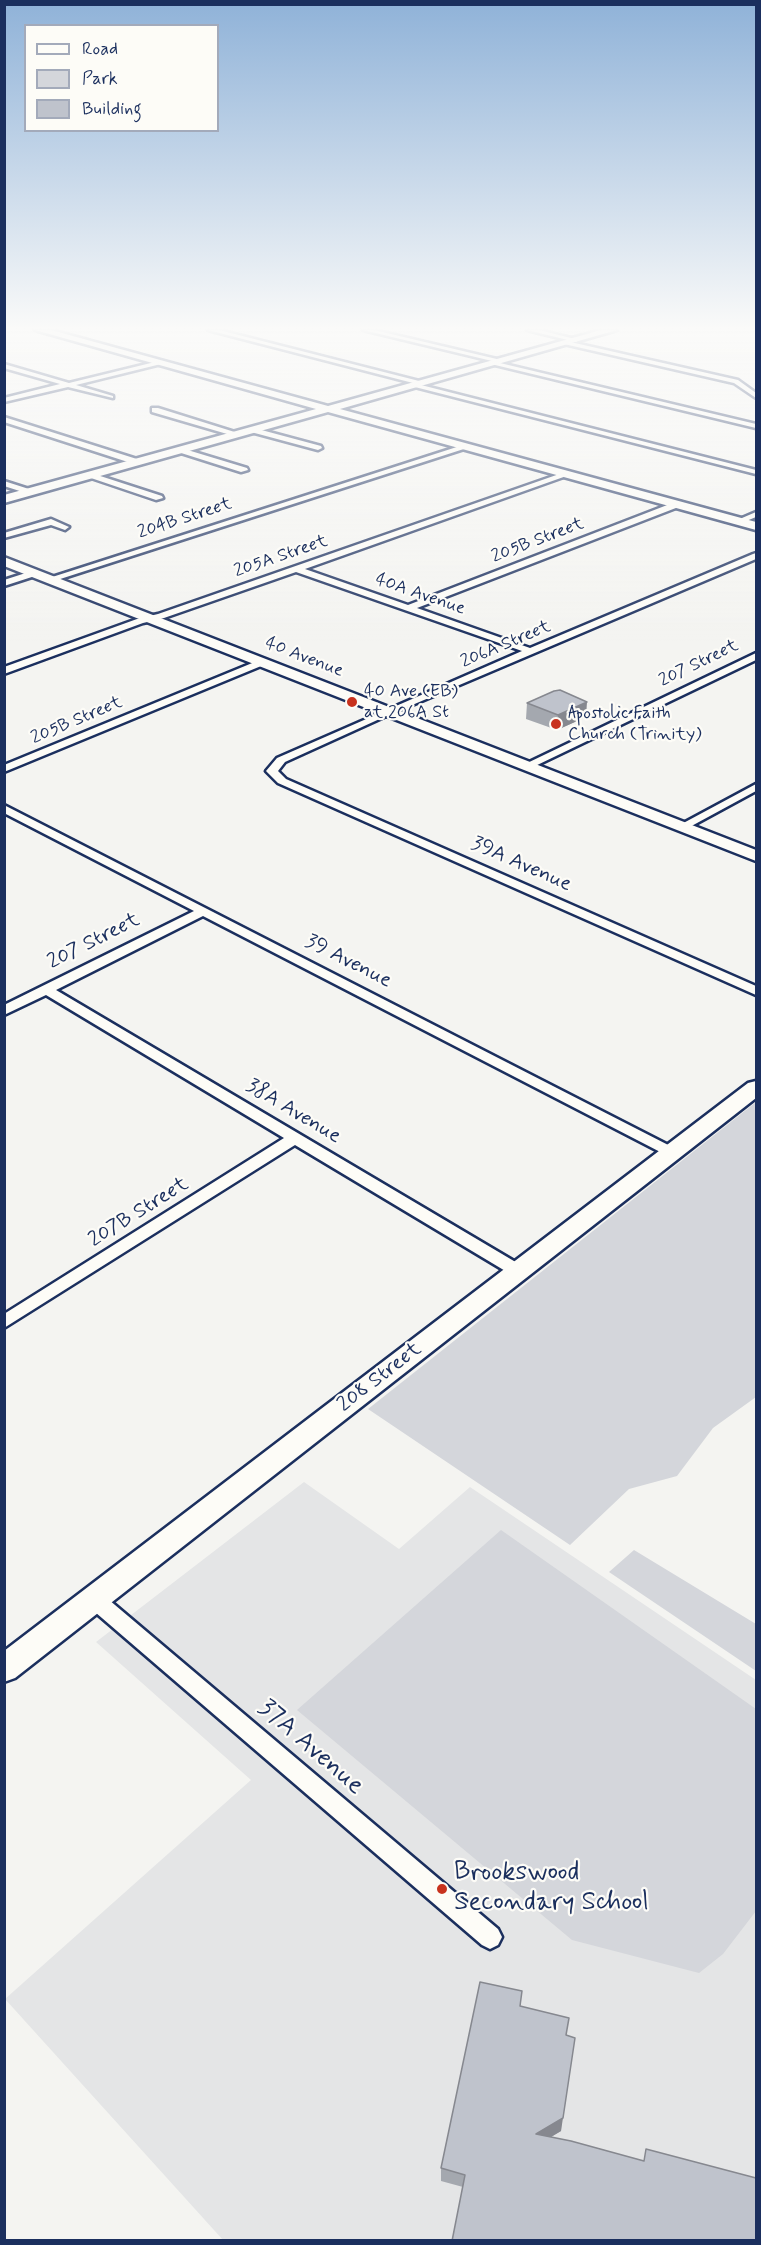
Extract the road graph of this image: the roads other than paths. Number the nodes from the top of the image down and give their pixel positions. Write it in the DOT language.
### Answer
graph roads {
  1 [pos="53,435"];
  2 [pos="234,435"];
  3 [pos="271,435"];
  4 [pos="422,435"];
  5 [pos="613,435"];
  6 [pos="466,447"];
  7 [pos="318,448"];
  8 [pos="181,450"];
  9 [pos="137,462"];
  10 [pos="244,470"];
  11 [pos="756,472"];
  12 [pos="568,474"];
  13 [pos="91,475"];
  14 [pos="4,483"];
  15 [pos="29,492"];
  16 [pos="159,498"];
  17 [pos="4,499"];
  18 [pos="678,504"];
  19 [pos="756,514"];
  20 [pos="740,521"];
  21 [pos="756,526"];
  22 [pos="65,527"];
  23 [pos="4,536"];
  24 [pos="756,556"];
  25 [pos="4,561"];
  26 [pos="297,569"];
  27 [pos="35,573"];
  28 [pos="51,579"];
  29 [pos="4,583"];
  30 [pos="408,608"];
  31 [pos="152,619"];
  32 [pos="532,652"];
  33 [pos="756,656"];
  34 [pos="262,662"];
  35 [pos="4,671"];
  36 [pos="389,712"];
  37 [pos="527,766"];
  38 [pos="4,769"];
  39 [pos="272,771"];
  40 [pos="756,787"];
  41 [pos="4,808"];
  42 [pos="682,827"];
  43 [pos="756,856"];
  44 [pos="203,911"];
  45 [pos="47,990"];
  46 [pos="756,991"];
  47 [pos="4,1011"];
  48 [pos="756,1088"];
  49 [pos="295,1138"];
  50 [pos="673,1153"];
  51 [pos="518,1271"];
  52 [pos="4,1322"];
  53 [pos="95,1600"];
  54 [pos="4,1669"];
  55 [pos="490,1937"];
  1 -- 9 [label="street"];
  2 -- 8 [label="street"];
  3 -- 7 [label="street"];
  4 -- 6 [label="street"];
  5 -- 11 [label="street"];
  6 -- 12 [label="street"];
  6 -- 28 [label="street, 204B Street"];
  8 -- 9 [label="street"];
  8 -- 10 [label="street"];
  9 -- 13 [label="street"];
  12 -- 18 [label="street"];
  12 -- 26 [label="street, 205A Street"];
  13 -- 15 [label="street"];
  13 -- 16 [label="street"];
  14 -- 15 [label="street"];
  15 -- 17 [label="street"];
  18 -- 20 [label="street"];
  18 -- 30 [label="street, 205B Street"];
  19 -- 20 [label="street"];
  20 -- 21 [label="street"];
  22 -- 23 [label="street"];
  24 -- 32 [label="street, 206A Street"];
  25 -- 27 [label="street, 40 Avenue"];
  26 -- 30 [label="street, 40A Avenue"];
  26 -- 31 [label="street, 205A Street"];
  27 -- 28 [label="street, 40 Avenue"];
  27 -- 29 [label="street"];
  28 -- 31 [label="street, 40 Avenue"];
  30 -- 32 [label="street, 40A Avenue"];
  31 -- 34 [label="street, 40 Avenue"];
  31 -- 35 [label="street, 205A Street"];
  32 -- 36 [label="street, 206A Street"];
  33 -- 37 [label="street, 207 Street"];
  34 -- 36 [label="street, 40 Avenue"];
  34 -- 38 [label="street, 205B Street"];
  36 -- 37 [label="street, 40 Avenue"];
  36 -- 39 [label="street, 206A Street"];
  37 -- 42 [label="street, 40 Avenue"];
  39 -- 46 [label="street, 39A Avenue"];
  40 -- 42 [label="street"];
  41 -- 44 [label="street, 39 Avenue"];
  42 -- 43 [label="street, 40 Avenue"];
  44 -- 45 [label="street, 207 Street"];
  44 -- 50 [label="street, 39 Avenue"];
  45 -- 47 [label="street, 207 Street"];
  45 -- 49 [label="street, 38A Avenue"];
  48 -- 50 [label="street, 208 Street"];
  49 -- 51 [label="street, 38A Avenue"];
  49 -- 52 [label="street, 207B Street"];
  50 -- 51 [label="street, 208 Street"];
  51 -- 53 [label="street, 208 Street"];
  53 -- 54 [label="street, 208 Street"];
  53 -- 55 [label="street, 37A Avenue"];
}
